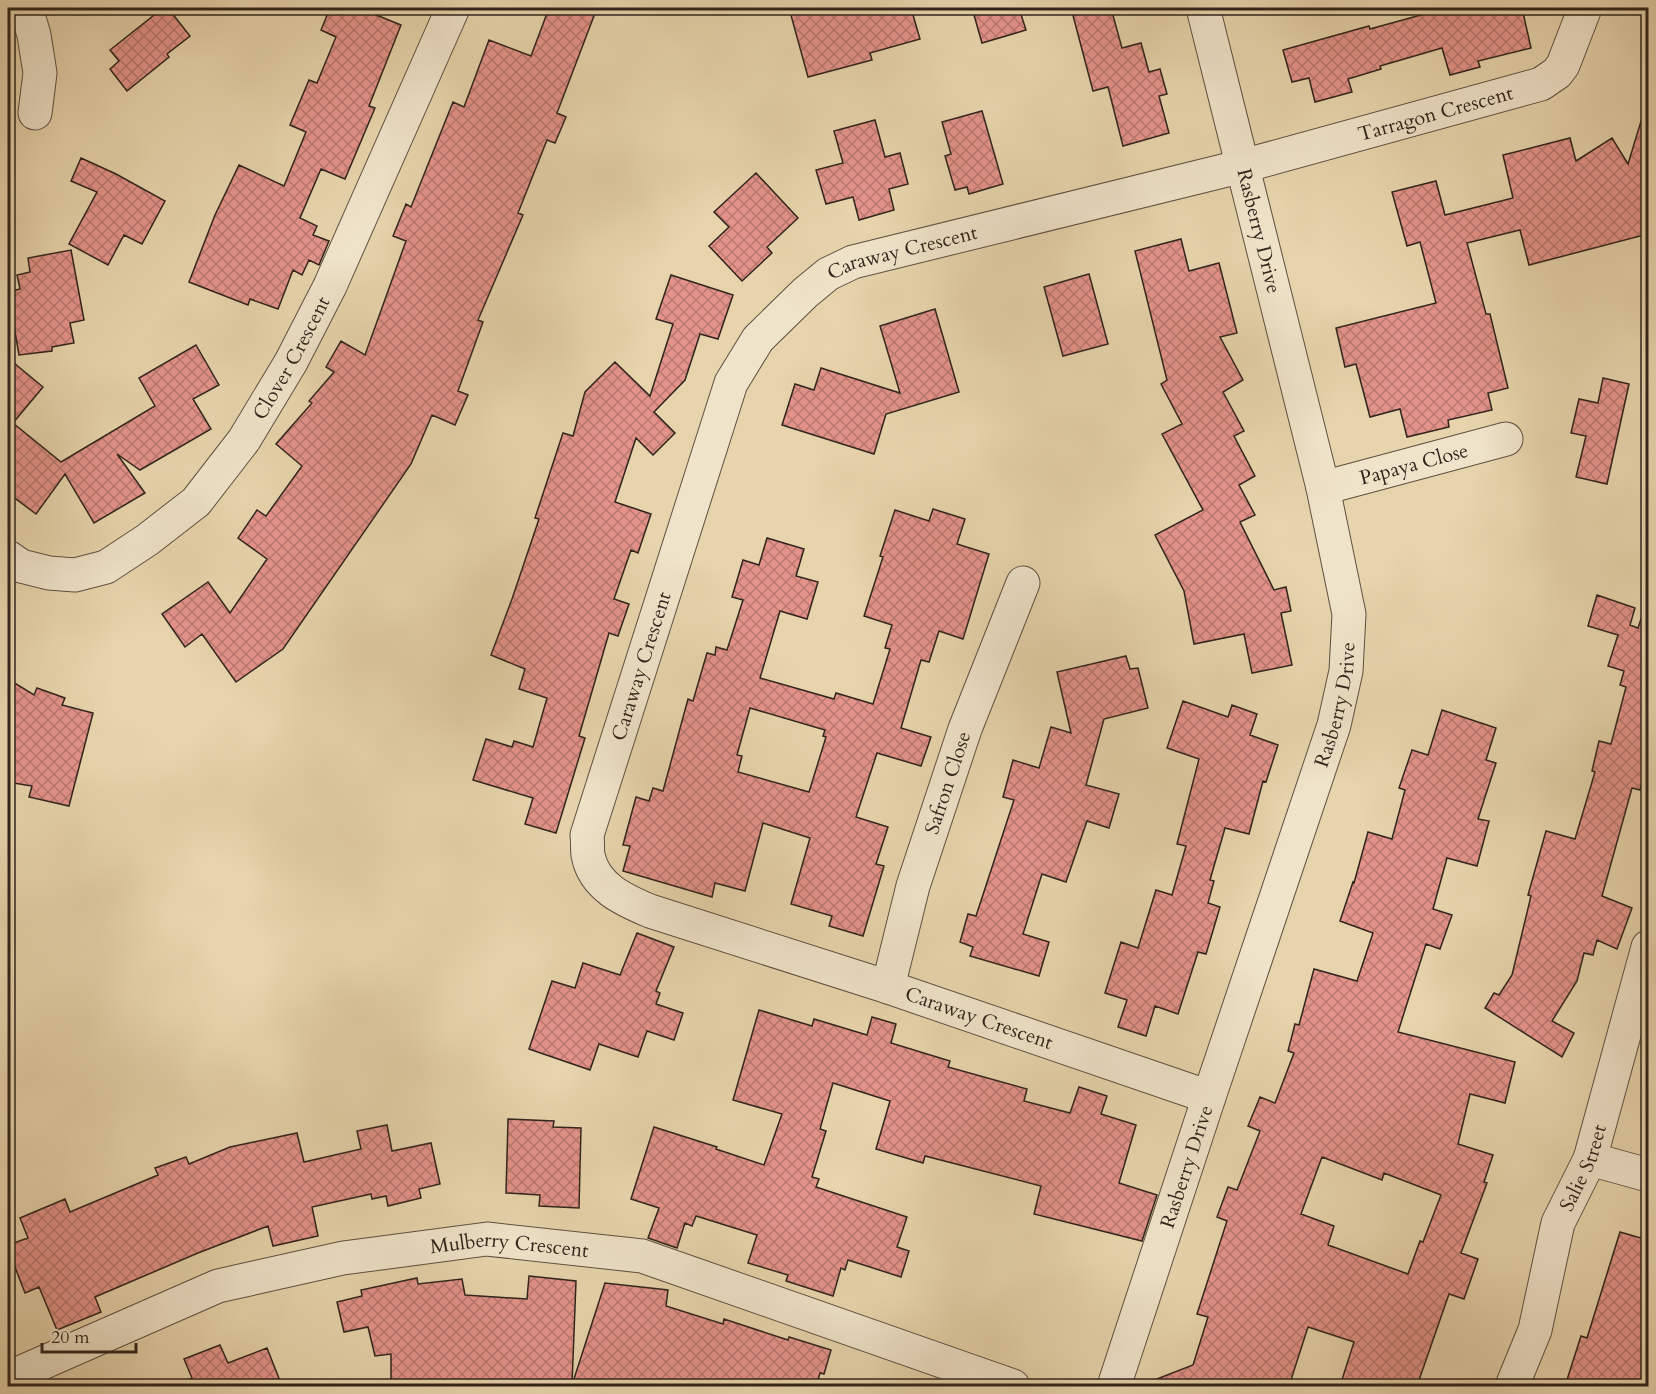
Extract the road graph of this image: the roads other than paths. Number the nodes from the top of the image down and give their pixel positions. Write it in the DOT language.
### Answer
graph roads {
  1 [pos="26,8"];
  2 [pos="453,8"];
  3 [pos="1203,8"];
  4 [pos="1585,8"];
  5 [pos="35,113"];
  6 [pos="1243,166"];
  7 [pos="1506,439"];
  8 [pos="1323,488"];
  9 [pos="8,557"];
  10 [pos="1023,583"];
  11 [pos="1648,947"];
  12 [pos="888,987"];
  13 [pos="1209,1097"];
  14 [pos="1590,1159"];
  15 [pos="1648,1175"];
  16 [pos="8,1378"];
  17 [pos="1013,1386"];
  18 [pos="1114,1386"];
  19 [pos="1512,1386"];
  1 -- 5 [label="street"];
  2 -- 9 [label="street, Clover Crescent"];
  3 -- 6 [label="street, Rasberry Drive"];
  4 -- 6 [label="street, Tarragon Crescent"];
  6 -- 8 [label="street, Rasberry Drive"];
  6 -- 12 [label="street, Caraway Crescent"];
  7 -- 8 [label="street, Papaya Close"];
  8 -- 13 [label="street, Rasberry Drive"];
  10 -- 12 [label="street, Safron Close"];
  11 -- 14 [label="street, Salie Street"];
  12 -- 13 [label="street, Caraway Crescent"];
  13 -- 18 [label="street, Rasberry Drive"];
  14 -- 15 [label="street"];
  14 -- 19 [label="street, Salie Street"];
  16 -- 17 [label="street, Mulberry Crescent"];
}
